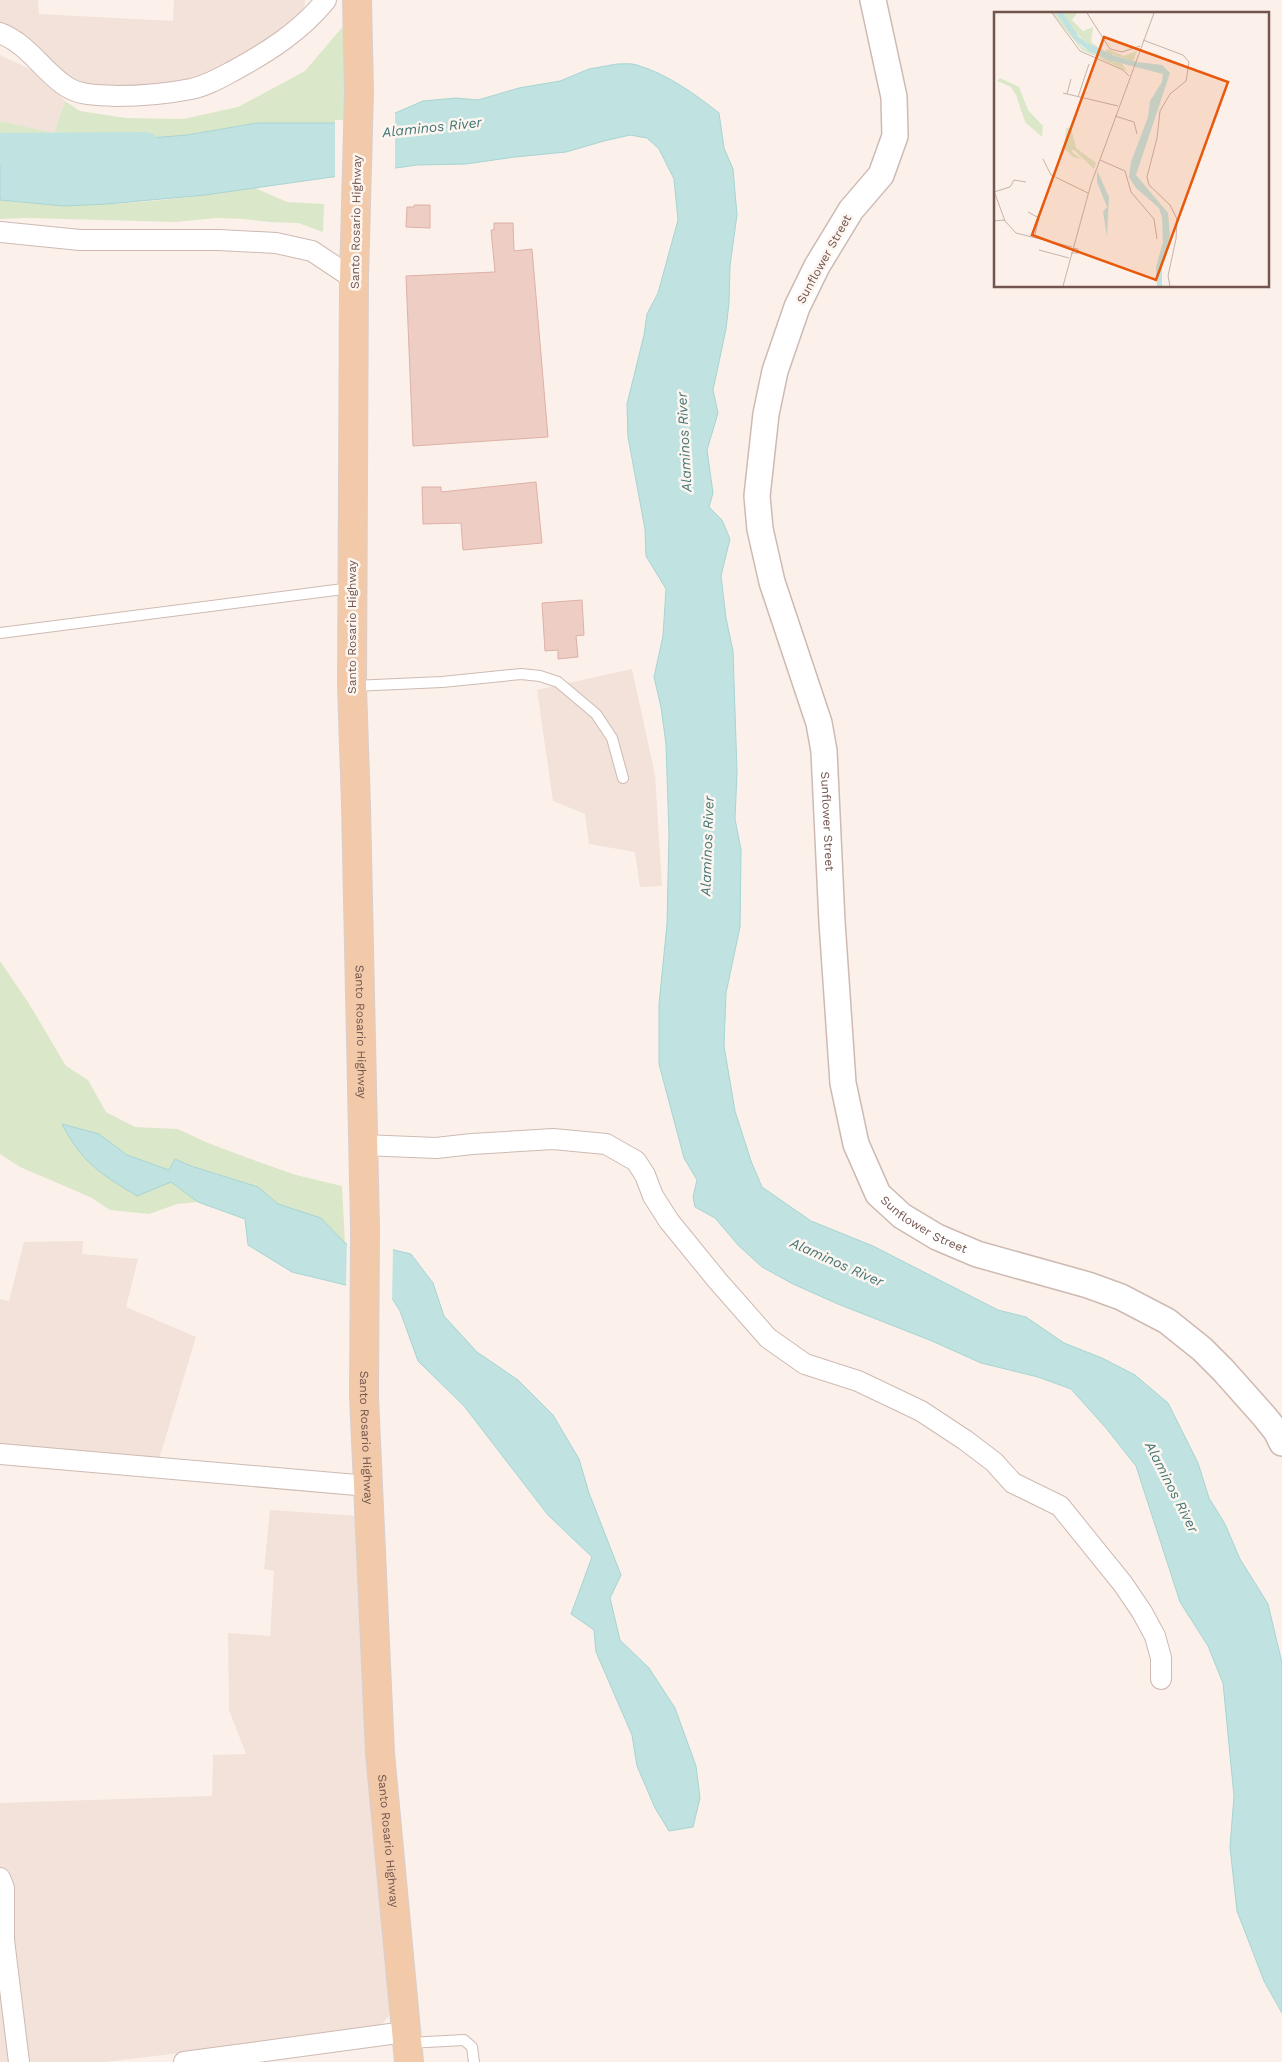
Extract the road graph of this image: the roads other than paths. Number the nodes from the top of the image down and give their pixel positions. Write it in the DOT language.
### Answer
graph roads {
  1 [pos="326,0"];
  2 [pos="357,0"];
  3 [pos="873,0"];
  4 [pos="0,33"];
  5 [pos="0,232"];
  6 [pos="354,279"];
  7 [pos="352,588"];
  8 [pos="0,633"];
  9 [pos="352,686"];
  10 [pos="623,778"];
  11 [pos="363,1145"];
  12 [pos="1282,1443"];
  13 [pos="0,1454"];
  14 [pos="368,1486"];
  15 [pos="1161,1679"];
  16 [pos="0,1878"];
  17 [pos="407,2046"];
  18 [pos="19,2062"];
  19 [pos="184,2062"];
  20 [pos="474,2062"];
  1 -- 4 [label="street"];
  2 -- 6 [label="main road, Santo Rosario Highway"];
  3 -- 12 [label="street, Sunflower Street"];
  5 -- 6 [label="street"];
  6 -- 7 [label="main road, Santo Rosario Highway"];
  7 -- 8 [label="lane"];
  7 -- 9 [label="main road, Santo Rosario Highway"];
  9 -- 10 [label="lane"];
  9 -- 11 [label="main road, Santo Rosario Highway"];
  11 -- 14 [label="main road, Santo Rosario Highway"];
  11 -- 15 [label="street"];
  13 -- 14 [label="street"];
  14 -- 17 [label="main road, Santo Rosario Highway"];
  16 -- 18 [label="street"];
  17 -- 19 [label="street"];
  17 -- 20 [label="lane"];
}
